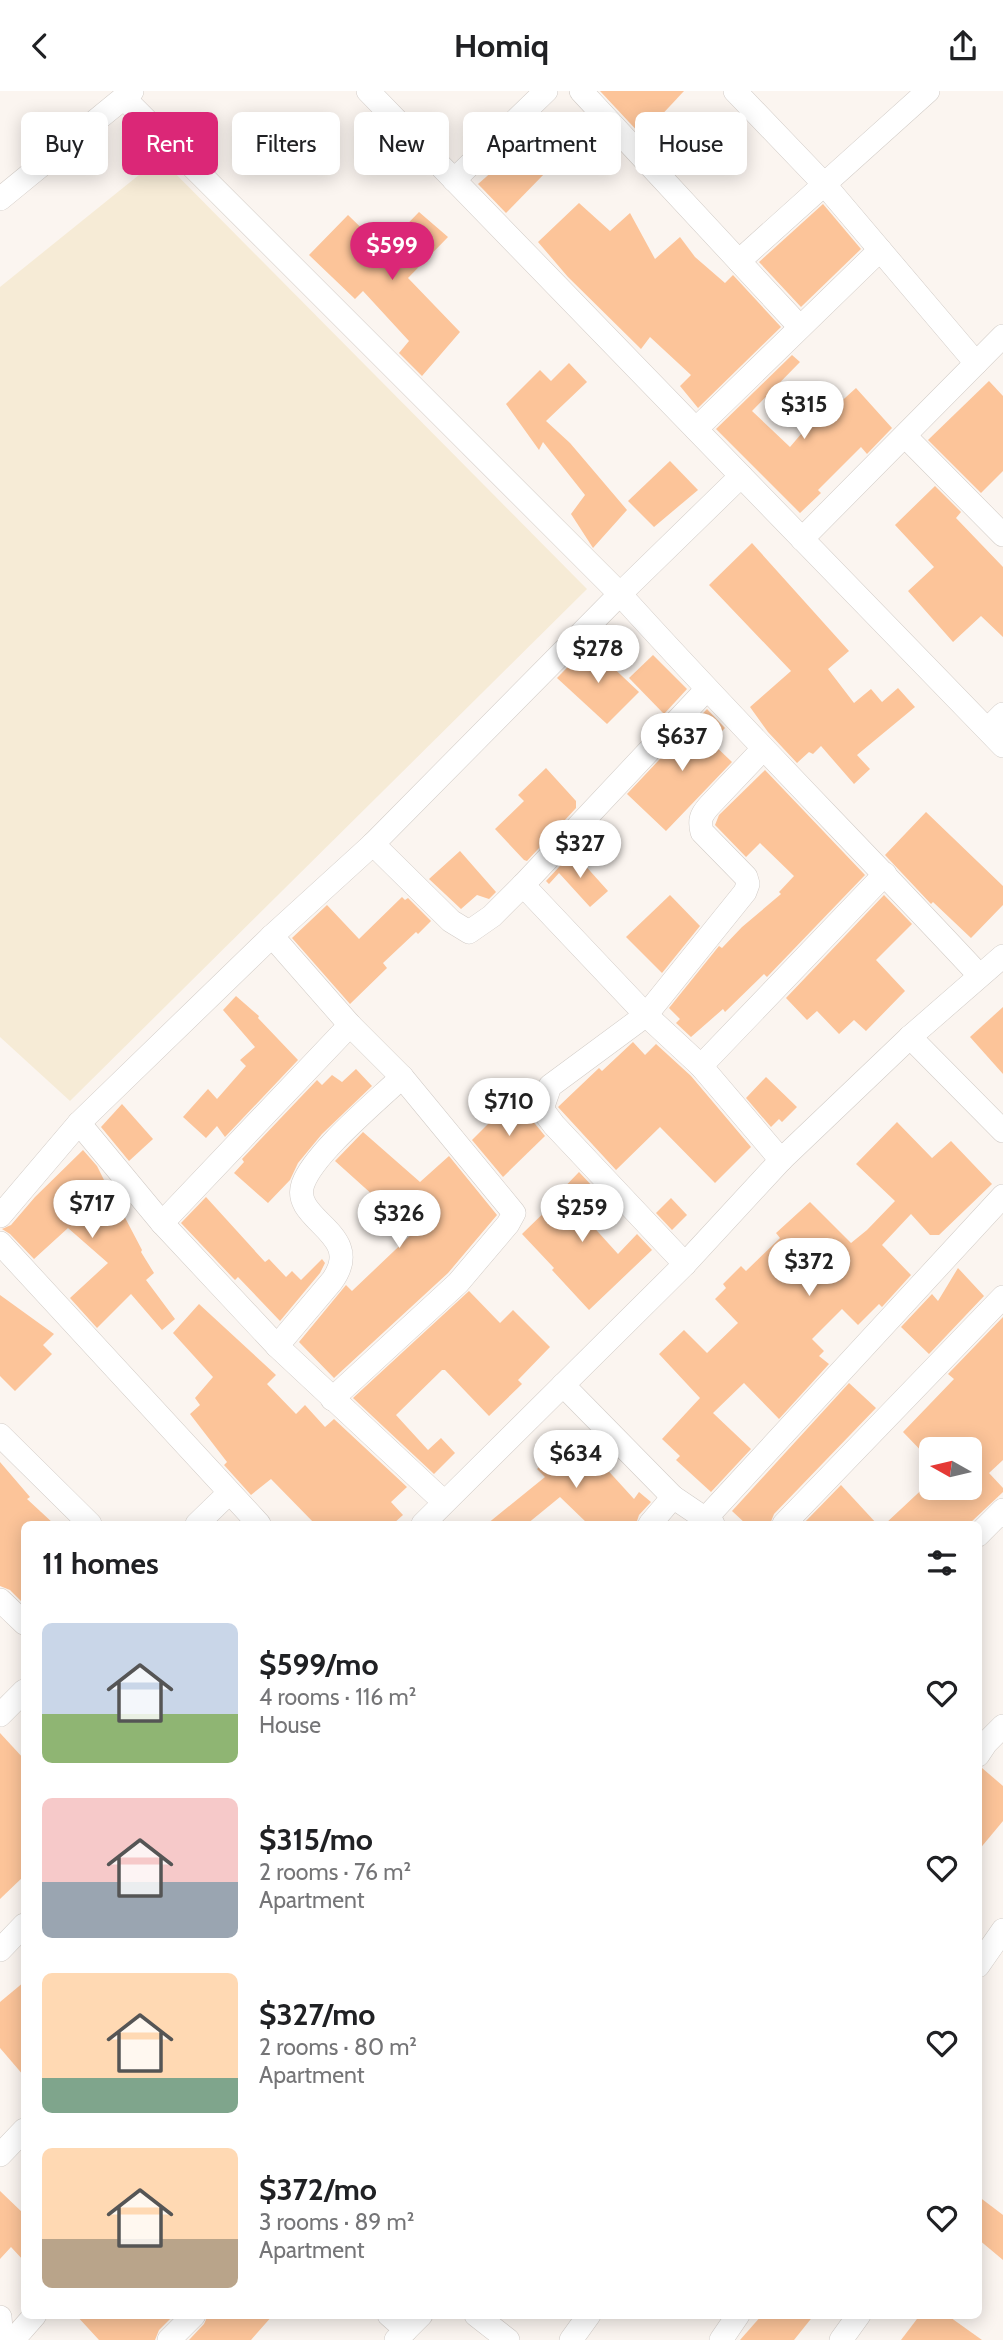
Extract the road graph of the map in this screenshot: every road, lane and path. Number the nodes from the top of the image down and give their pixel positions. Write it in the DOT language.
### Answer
graph roads {
  1 [pos="368,91"];
  2 [pos="545,91"];
  3 [pos="581,91"];
  4 [pos="735,91"];
  5 [pos="128,94"];
  6 [pos="913,96"];
  7 [pos="454,180"];
  8 [pos="825,184"];
  9 [pos="0,199"];
  10 [pos="880,250"];
  11 [pos="740,261"];
  12 [pos="800,327"];
  13 [pos="993,353"];
  14 [pos="695,429"];
  15 [pos="905,436"];
  16 [pos="741,475"];
  17 [pos="1003,535"];
  18 [pos="802,538"];
  19 [pos="620,594"];
  20 [pos="706,690"];
  21 [pos="998,730"];
  22 [pos="763,749"];
  23 [pos="373,843"];
  24 [pos="885,874"];
  25 [pos="523,885"];
  26 [pos="271,936"];
  27 [pos="1001,961"];
  28 [pos="979,975"];
  29 [pos="646,1014"];
  30 [pos="350,1025"];
  31 [pos="910,1037"];
  32 [pos="701,1066"];
  33 [pos="402,1077"];
  34 [pos="79,1123"];
  35 [pos="1003,1131"];
  36 [pos="781,1160"];
  37 [pos="1003,1196"];
  38 [pos="0,1216"];
  39 [pos="162,1223"];
  40 [pos="0,1243"];
  41 [pos="685,1264"];
  42 [pos="1003,1297"];
  43 [pos="277,1346"];
  44 [pos="563,1385"];
  45 [pos="332,1399"];
  46 [pos="0,1435"];
  47 [pos="229,1493"];
  48 [pos="673,1497"];
  49 [pos="444,1502"];
  50 [pos="1003,1510"];
  51 [pos="87,1521"];
  52 [pos="200,1521"];
  53 [pos="256,1521"];
  54 [pos="426,1521"];
  55 [pos="653,1521"];
  56 [pos="709,1521"];
  57 [pos="787,1521"];
  58 [pos="982,1531"];
  59 [pos="0,1600"];
  60 [pos="21,1620"];
  61 [pos="21,1694"];
  62 [pos="0,1715"];
  63 [pos="1003,1726"];
  64 [pos="986,1747"];
  65 [pos="1003,1930"];
  66 [pos="982,1960"];
  67 [pos="21,2133"];
  68 [pos="0,2155"];
  69 [pos="0,2318"];
  70 [pos="31,2319"];
  71 [pos="190,2319"];
  72 [pos="481,2319"];
  73 [pos="586,2319"];
  74 [pos="735,2319"];
  75 [pos="856,2319"];
  76 [pos="2,2340"];
  77 [pos="13,2340"];
  78 [pos="169,2340"];
  79 [pos="508,2340"];
  80 [pos="571,2340"];
  81 [pos="721,2340"];
  82 [pos="842,2340"];
  1 -- 7 [label="street"];
  2 -- 7 [label="street"];
  3 -- 11 [label="street"];
  4 -- 8 [label="street"];
  5 -- 9 [label="street"];
  5 -- 19 [label="street"];
  6 -- 8 [label="street"];
  7 -- 14 [label="street"];
  8 -- 10 [label="street"];
  8 -- 11 [label="street"];
  10 -- 12 [label="street"];
  10 -- 13 [label="street"];
  11 -- 12 [label="street"];
  12 -- 14 [label="street"];
  13 -- 15 [label="street"];
  14 -- 16 [label="street"];
  15 -- 17 [label="street"];
  15 -- 18 [label="street"];
  16 -- 18 [label="street"];
  16 -- 19 [label="street"];
  18 -- 21 [label="street"];
  19 -- 20 [label="street"];
  19 -- 23 [label="street"];
  20 -- 22 [label="street"];
  20 -- 25 [label="street"];
  22 -- 24 [label="street"];
  22 -- 29 [label="street"];
  23 -- 25 [label="street"];
  23 -- 26 [label="street"];
  24 -- 28 [label="street"];
  24 -- 32 [label="street"];
  25 -- 29 [label="street"];
  26 -- 30 [label="street"];
  26 -- 34 [label="street"];
  27 -- 28 [label="street"];
  28 -- 31 [label="street"];
  29 -- 32 [label="street"];
  29 -- 41 [label="street"];
  30 -- 33 [label="street"];
  30 -- 39 [label="street"];
  31 -- 35 [label="street"];
  31 -- 36 [label="street"];
  32 -- 36 [label="street"];
  33 -- 43 [label="street"];
  33 -- 45 [label="street"];
  34 -- 38 [label="street"];
  34 -- 39 [label="street"];
  36 -- 41 [label="street"];
  37 -- 56 [label="street"];
  39 -- 43 [label="street"];
  40 -- 47 [label="street"];
  41 -- 44 [label="street"];
  42 -- 57 [label="street"];
  43 -- 45 [label="street"];
  44 -- 48 [label="street"];
  44 -- 49 [label="street"];
  45 -- 49 [label="street"];
  46 -- 51 [label="street"];
  47 -- 52 [label="street"];
  47 -- 53 [label="street"];
  48 -- 55 [label="street"];
  48 -- 56 [label="street"];
  49 -- 54 [label="street"];
  50 -- 58 [label="street"];
  59 -- 60 [label="street"];
  61 -- 62 [label="street"];
  63 -- 64 [label="street"];
  65 -- 66 [label="street"];
  67 -- 68 [label="street"];
  69 -- 76 [label="street"];
  70 -- 77 [label="street"];
  71 -- 78 [label="street"];
  72 -- 79 [label="street"];
  73 -- 80 [label="street"];
  74 -- 81 [label="street"];
  75 -- 82 [label="street"];
}
